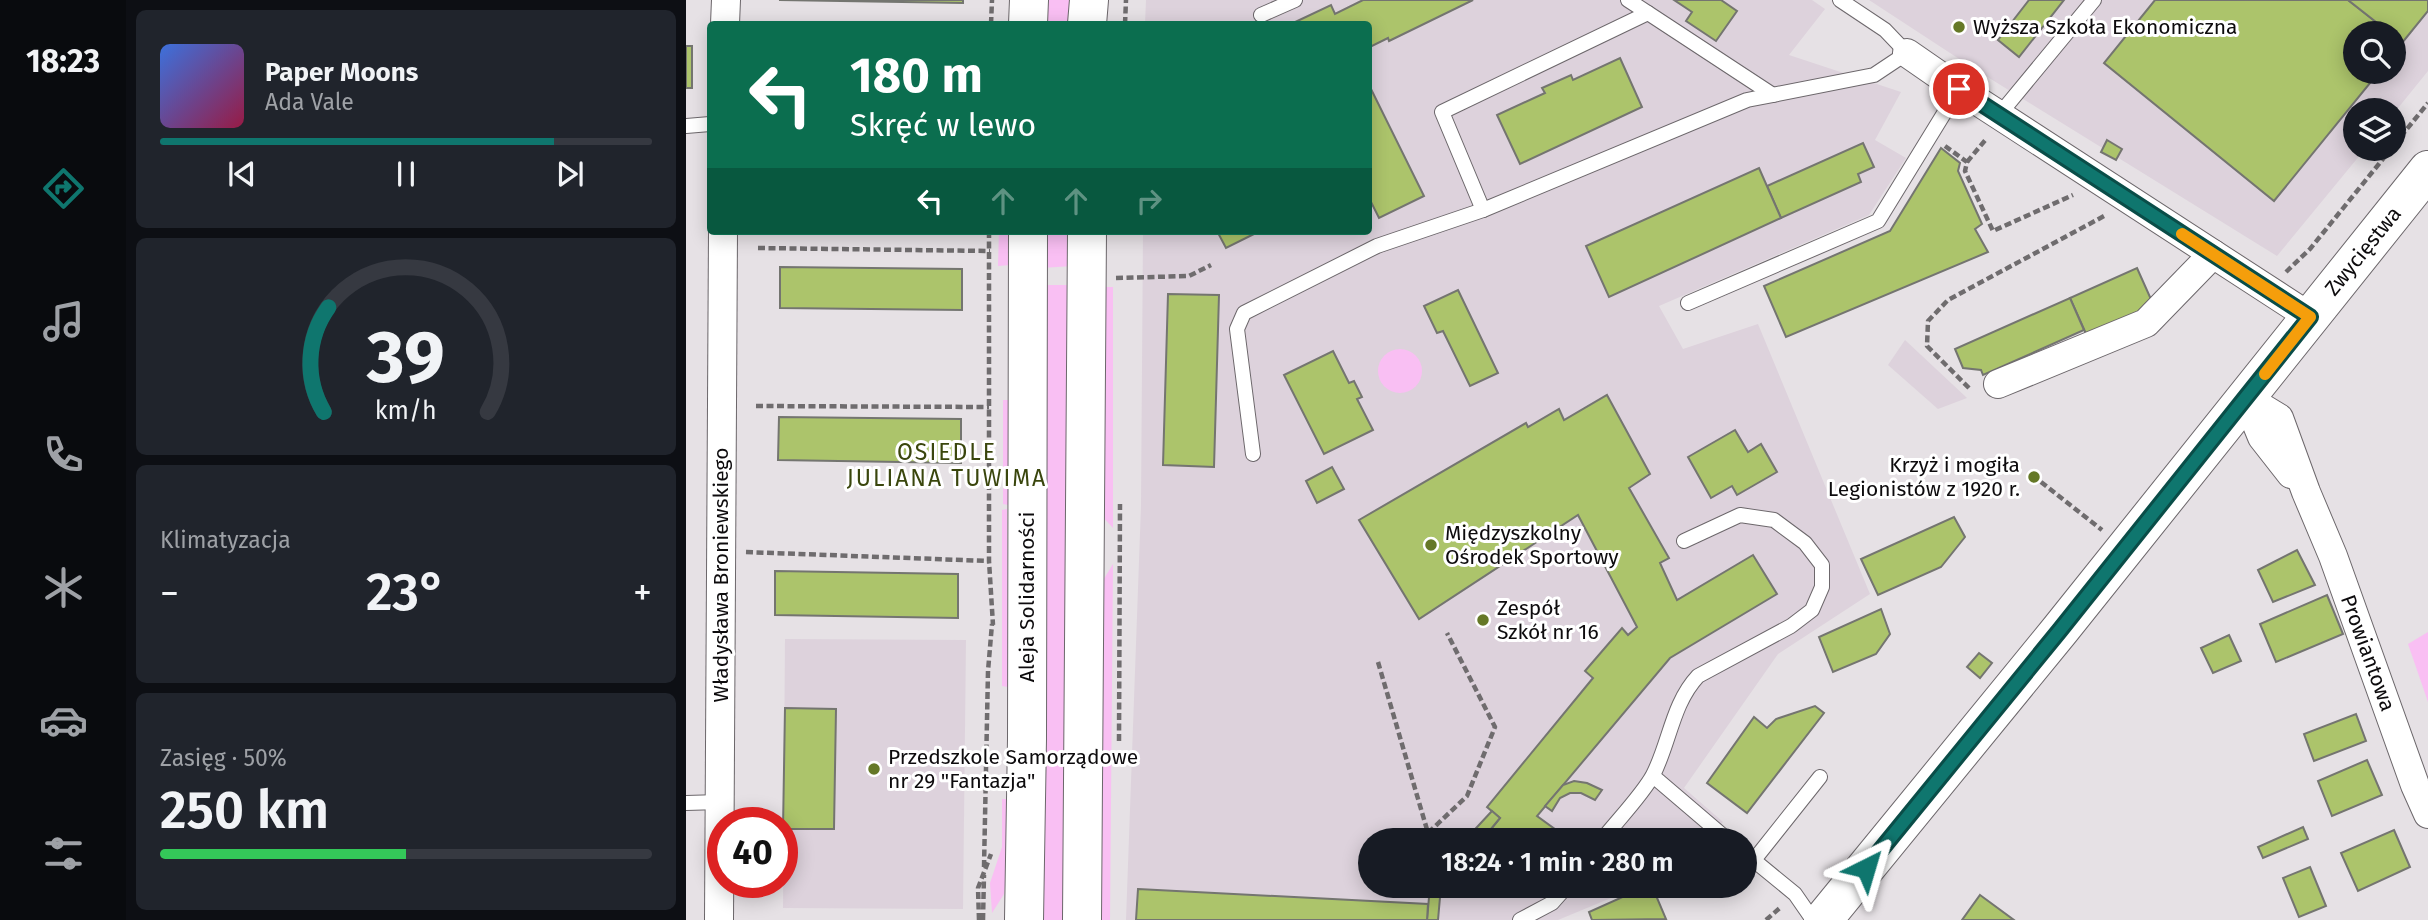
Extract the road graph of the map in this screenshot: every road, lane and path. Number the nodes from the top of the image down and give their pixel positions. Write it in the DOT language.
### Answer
graph roads {
  1 [pos="726,0"];
  2 [pos="992,0"];
  3 [pos="1029,0"];
  4 [pos="1089,0"];
  5 [pos="1126,0"];
  6 [pos="1295,0"];
  7 [pos="1628,0"];
  8 [pos="1840,0"];
  9 [pos="2094,0"];
  10 [pos="1648,13"];
  11 [pos="1261,15"];
  12 [pos="725,21"];
  13 [pos="991,21"];
  14 [pos="1028,21"];
  15 [pos="1087,21"];
  16 [pos="1125,21"];
  17 [pos="1907,53"];
  18 [pos="1959,89"];
  19 [pos="1773,95"];
  20 [pos="2428,103"];
  21 [pos="1999,115"];
  22 [pos="707,124"];
  23 [pos="686,125"];
  24 [pos="2406,130"];
  25 [pos="1930,136"];
  26 [pos="1974,154"];
  27 [pos="1967,162"];
  28 [pos="2428,170"];
  29 [pos="2098,179"];
  30 [pos="2131,201"];
  31 [pos="1483,210"];
  32 [pos="723,235"];
  33 [pos="989,235"];
  34 [pos="1028,235"];
  35 [pos="1087,235"];
  36 [pos="758,248"];
  37 [pos="990,251"];
  38 [pos="2213,254"];
  39 [pos="1211,265"];
  40 [pos="1121,278"];
  41 [pos="1688,303"];
  42 [pos="2310,317"];
  43 [pos="1998,384"];
  44 [pos="1969,388"];
  45 [pos="2246,398"];
  46 [pos="755,406"];
  47 [pos="989,407"];
  48 [pos="1253,454"];
  49 [pos="2041,482"];
  50 [pos="2106,533"];
  51 [pos="1684,541"];
  52 [pos="749,552"];
  53 [pos="989,561"];
  54 [pos="992,623"];
  55 [pos="1447,633"];
  56 [pos="1377,662"];
  57 [pos="1653,776"];
  58 [pos="1819,777"];
  59 [pos="720,802"];
  60 [pos="686,803"];
  61 [pos="2428,814"];
  62 [pos="1612,828"];
  63 [pos="1714,828"];
  64 [pos="1757,848"];
  65 [pos="1757,863"];
  66 [pos="1556,898"];
  67 [pos="1020,917"];
  68 [pos="719,920"];
  69 [pos="1082,920"];
  70 [pos="1520,920"];
  71 [pos="1813,920"];
  72 [pos="1823,920"];
  1 -- 12 [label="street"];
  2 -- 13 [label="path"];
  3 -- 14 [label="main road"];
  4 -- 15 [label="main road"];
  5 -- 16 [label="path"];
  6 -- 11 [label="lane"];
  7 -- 10 [label="lane"];
  8 -- 17 [label="lane"];
  9 -- 21 [label="lane"];
  10 -- 19 [label="lane"];
  10 -- 31 [label="lane"];
  17 -- 18 [label="street"];
  17 -- 19 [label="lane"];
  18 -- 21 [label="street"];
  18 -- 25 [label="lane"];
  19 -- 31 [label="lane"];
  20 -- 24 [label="path"];
  21 -- 29 [label="street"];
  22 -- 23 [label="lane"];
  25 -- 27 [label="path"];
  25 -- 41 [label="lane"];
  26 -- 27 [label="path"];
  27 -- 29 [label="path"];
  28 -- 42 [label="main road, Zwycięstwa"];
  29 -- 30 [label="street"];
  30 -- 38 [label="street"];
  30 -- 44 [label="path"];
  31 -- 48 [label="lane"];
  32 -- 59 [label="street, Władysława Broniewskiego"];
  33 -- 37 [label="path"];
  34 -- 67 [label="main road, Aleja Solidarności"];
  35 -- 69 [label="main road"];
  36 -- 37 [label="path"];
  37 -- 47 [label="path"];
  38 -- 42 [label="street"];
  38 -- 43 [label="street"];
  39 -- 40 [label="path"];
  42 -- 45 [label="main road, Zwycięstwa"];
  45 -- 61 [label="street, Prowiantowa"];
  45 -- 72 [label="main road, Zwycięstwa"];
  46 -- 47 [label="path"];
  47 -- 53 [label="path"];
  49 -- 50 [label="path"];
  51 -- 57 [label="lane"];
  52 -- 53 [label="path"];
  53 -- 54 [label="path"];
  55 -- 56 [label="path"];
  57 -- 62 [label="lane"];
  57 -- 63 [label="lane"];
  58 -- 64 [label="lane"];
  59 -- 60 [label="lane"];
  59 -- 68 [label="street, Władysława Broniewskiego"];
  65 -- 71 [label="lane"];
  66 -- 70 [label="lane"];
}
